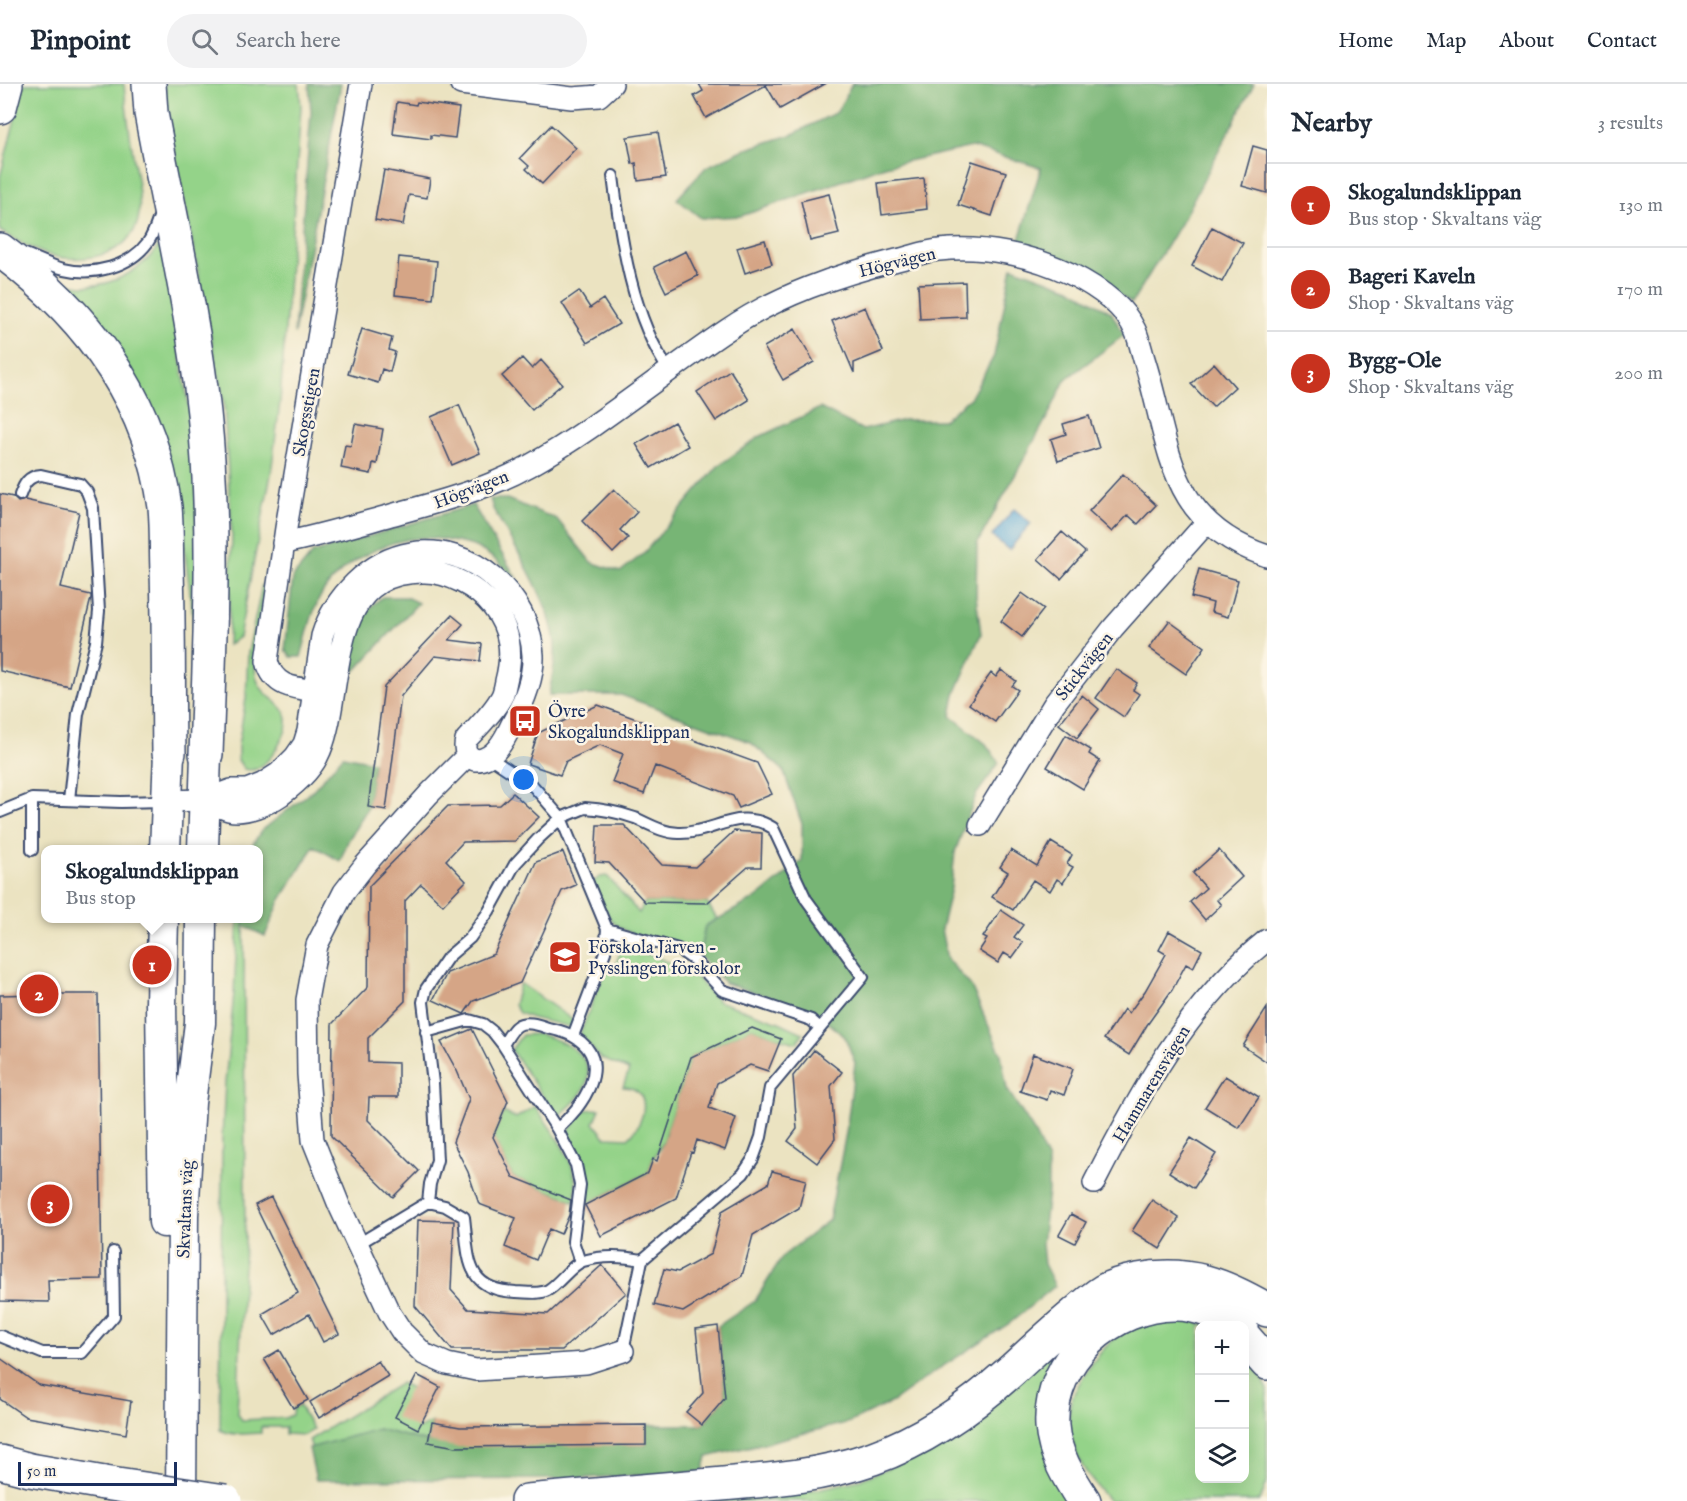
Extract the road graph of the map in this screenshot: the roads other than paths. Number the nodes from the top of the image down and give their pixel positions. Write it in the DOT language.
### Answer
graph roads {
  1 [pos="6,84"];
  2 [pos="149,84"];
  3 [pos="361,84"];
  4 [pos="461,84"];
  5 [pos="612,84"];
  6 [pos="0,107"];
  7 [pos="613,176"];
  8 [pos="166,196"];
  9 [pos="0,244"];
  10 [pos="0,250"];
  11 [pos="670,372"];
  12 [pos="20,495"];
  13 [pos="1207,522"];
  14 [pos="283,543"];
  15 [pos="1267,556"];
  16 [pos="324,692"];
  17 [pos="169,753"];
  18 [pos="206,754"];
  19 [pos="478,756"];
  20 [pos="32,799"];
  21 [pos="69,800"];
  22 [pos="204,800"];
  23 [pos="167,801"];
  24 [pos="0,812"];
  25 [pos="561,818"];
  26 [pos="980,825"];
  27 [pos="165,845"];
  28 [pos="203,845"];
  29 [pos="32,850"];
  30 [pos="163,923"];
  31 [pos="201,923"];
  32 [pos="608,929"];
  33 [pos="1267,940"];
  34 [pos="820,1028"];
  35 [pos="426,1032"];
  36 [pos="573,1036"];
  37 [pos="503,1045"];
  38 [pos="557,1129"];
  39 [pos="1094,1183"];
  40 [pos="428,1202"];
  41 [pos="358,1244"];
  42 [pos="113,1252"];
  43 [pos="642,1260"];
  44 [pos="580,1262"];
  45 [pos="1267,1310"];
  46 [pos="1225,1321"];
  47 [pos="1249,1332"];
  48 [pos="0,1336"];
  49 [pos="1267,1340"];
  50 [pos="1249,1341"];
  51 [pos="622,1351"];
  52 [pos="1267,1364"];
  53 [pos="0,1462"];
  54 [pos="167,1501"];
  55 [pos="181,1501"];
  56 [pos="225,1501"];
  57 [pos="527,1501"];
  58 [pos="1084,1501"];
  1 -- 6 [label="highway"];
  2 -- 8 [label="highway"];
  3 -- 14 [label="street, Skogsstigen"];
  4 -- 5 [label="street"];
  7 -- 11 [label="lane"];
  8 -- 9 [label="lane"];
  8 -- 18 [label="highway"];
  10 -- 17 [label="highway"];
  11 -- 13 [label="street, Högvägen"];
  11 -- 14 [label="street, Högvägen"];
  12 -- 21 [label="lane"];
  13 -- 15 [label="street, Högvägen"];
  13 -- 26 [label="street, Stickvägen"];
  14 -- 16 [label="street, Skogsstigen"];
  16 -- 19 [label="street"];
  16 -- 19 [label="street"];
  16 -- 22 [label="street"];
  17 -- 23 [label="main road"];
  18 -- 22 [label="main road"];
  19 -- 25 [label="lane"];
  19 -- 41 [label="street"];
  20 -- 21 [label="lane"];
  20 -- 24 [label="lane"];
  20 -- 29 [label="lane"];
  21 -- 23 [label="lane"];
  22 -- 23 [label="street"];
  22 -- 28 [label="main road"];
  23 -- 27 [label="main road"];
  25 -- 32 [label="lane"];
  25 -- 34 [label="lane"];
  25 -- 35 [label="lane"];
  30 -- 54 [label="main road, Skvaltans väg"];
  31 -- 55 [label="main road, Skvaltans väg"];
  32 -- 34 [label="lane"];
  32 -- 36 [label="lane"];
  33 -- 39 [label="street, Hammarensvägen"];
  34 -- 43 [label="lane"];
  35 -- 37 [label="lane"];
  35 -- 40 [label="lane"];
  36 -- 37 [label="lane"];
  36 -- 38 [label="lane"];
  37 -- 38 [label="lane"];
  38 -- 44 [label="lane"];
  40 -- 41 [label="lane"];
  40 -- 44 [label="lane"];
  41 -- 51 [label="street"];
  42 -- 48 [label="lane"];
  43 -- 44 [label="lane"];
  43 -- 51 [label="lane"];
  45 -- 57 [label="highway"];
  46 -- 58 [label="highway"];
  47 -- 49 [label="highway"];
  50 -- 52 [label="highway"];
  53 -- 56 [label="highway, bridge"];
}
